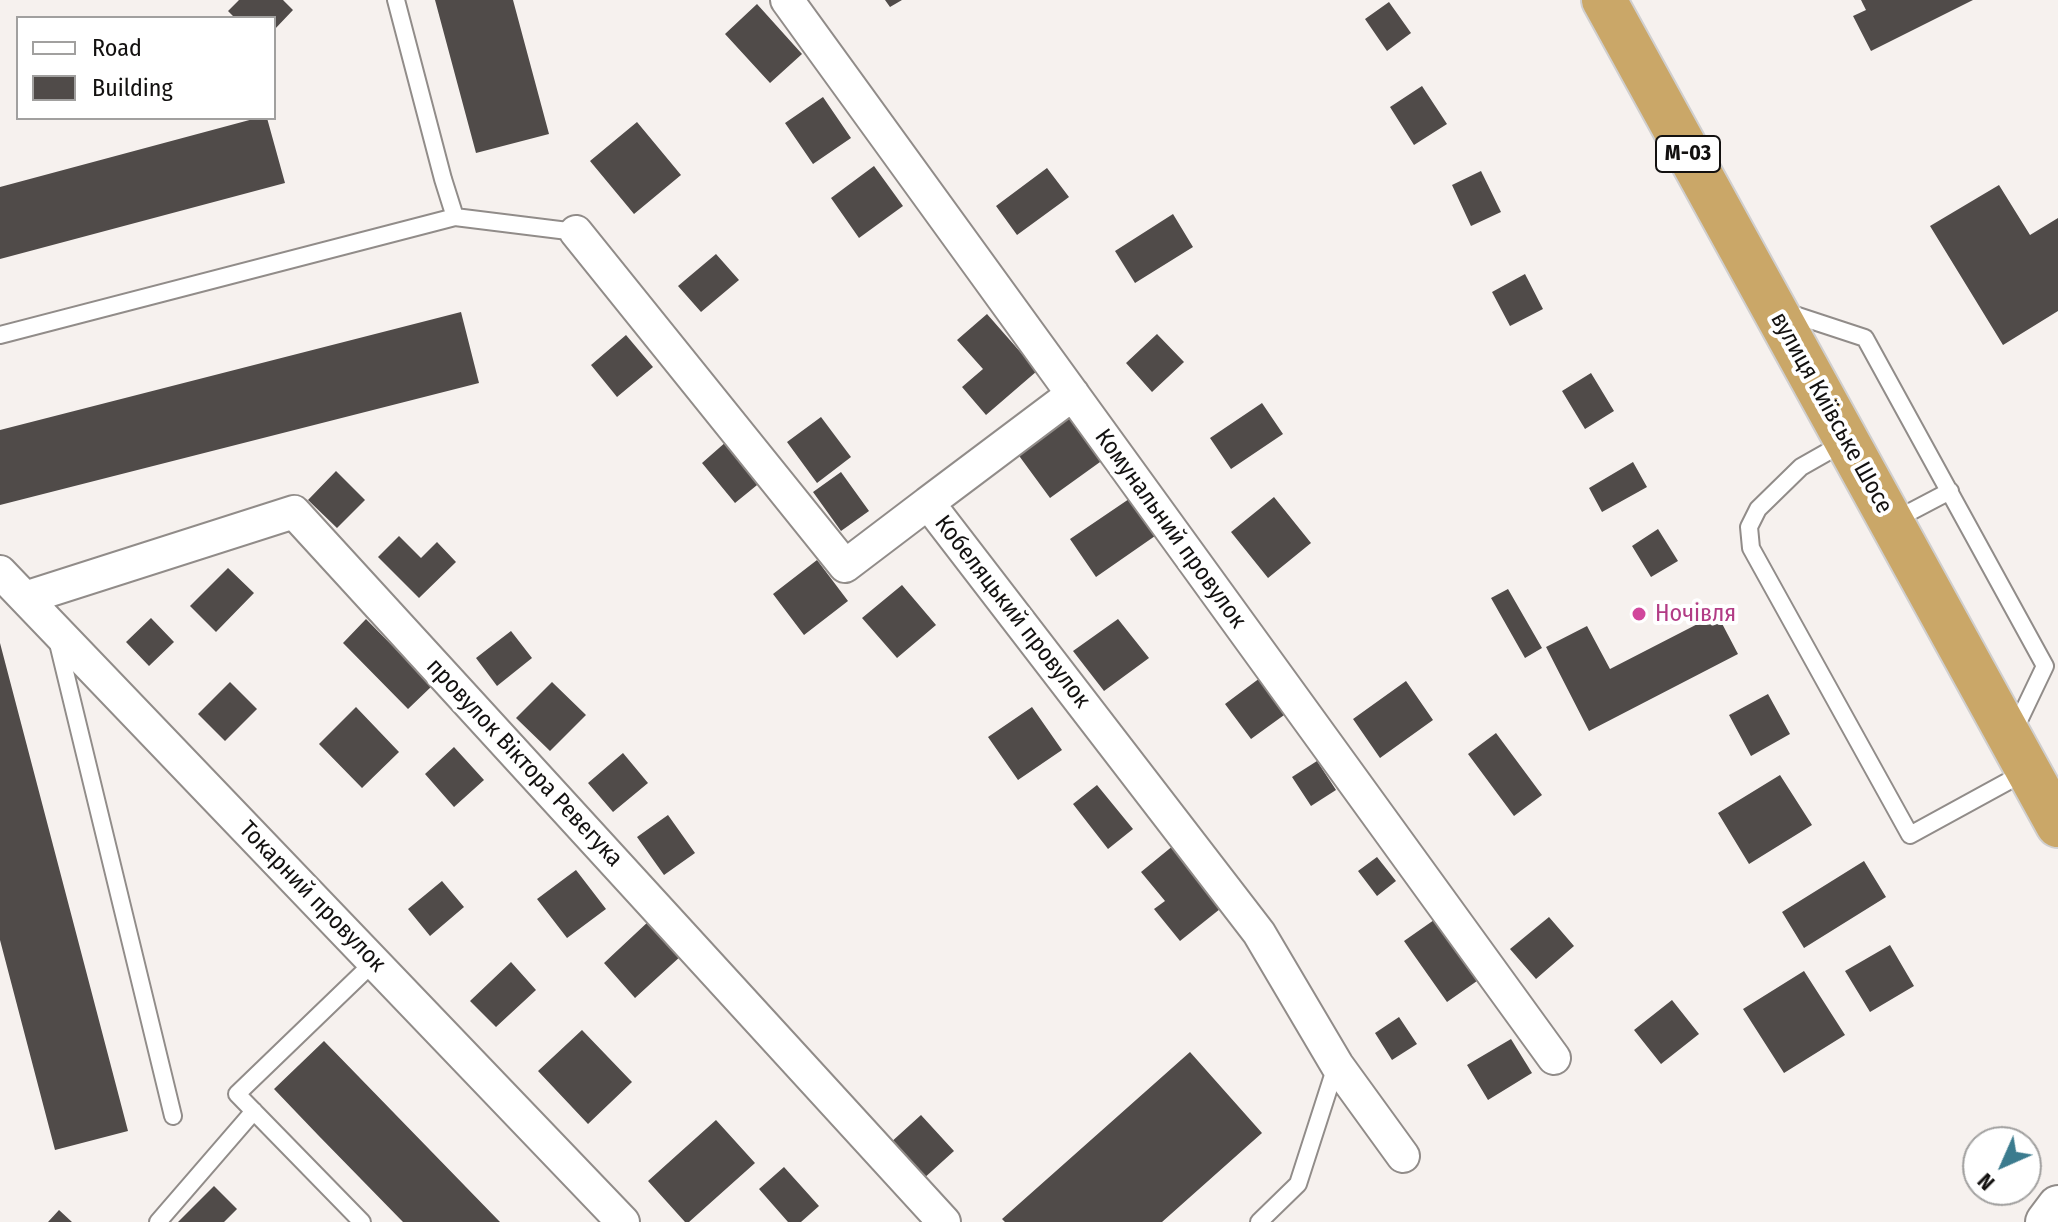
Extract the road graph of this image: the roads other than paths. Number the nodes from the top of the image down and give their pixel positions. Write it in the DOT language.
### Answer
graph roads {
  1 [pos="396,0"];
  2 [pos="787,0"];
  3 [pos="1604,0"];
  4 [pos="455,217"];
  5 [pos="576,232"];
  6 [pos="1773,308"];
  7 [pos="0,335"];
  8 [pos="1073,394"];
  9 [pos="1847,442"];
  10 [pos="1950,491"];
  11 [pos="928,503"];
  12 [pos="1891,522"];
  13 [pos="0,572"];
  14 [pos="25,598"];
  15 [pos="55,628"];
  16 [pos="2019,754"];
  17 [pos="2058,825"];
  18 [pos="374,962"];
  19 [pos="1554,1058"];
  20 [pos="1337,1065"];
  21 [pos="254,1111"];
  22 [pos="173,1116"];
  23 [pos="1403,1156"];
  24 [pos="2058,1206"];
  25 [pos="158,1222"];
  26 [pos="362,1222"];
  27 [pos="623,1222"];
  28 [pos="944,1222"];
  29 [pos="1259,1222"];
  30 [pos="2046,1222"];
  1 -- 4 [label="lane"];
  2 -- 8 [label="street, Комунальний провулок"];
  3 -- 6 [label="highway, вулиця Київське Шосе / М-03"];
  4 -- 5 [label="lane"];
  4 -- 7 [label="lane"];
  5 -- 11 [label="street, Кобеляцький провулок"];
  6 -- 9 [label="highway, вулиця Київське Шосе / М-03"];
  6 -- 10 [label="lane"];
  8 -- 11 [label="street"];
  8 -- 19 [label="street, Комунальний провулок"];
  9 -- 12 [label="highway, вулиця Київське Шосе / М-03"];
  9 -- 16 [label="lane"];
  10 -- 12 [label="lane"];
  10 -- 16 [label="lane"];
  11 -- 20 [label="street, Кобеляцький провулок"];
  12 -- 16 [label="highway, вулиця Київське Шосе / М-03"];
  13 -- 14 [label="street, Токарний провулок"];
  14 -- 15 [label="street, Токарний провулок"];
  14 -- 28 [label="street, провулок Віктора Ревегука"];
  15 -- 18 [label="street, Токарний провулок"];
  15 -- 22 [label="lane"];
  16 -- 17 [label="highway, вулиця Київське Шосе / М-03"];
  18 -- 21 [label="lane"];
  18 -- 27 [label="street, Токарний провулок"];
  20 -- 23 [label="street, Кобеляцький провулок"];
  20 -- 29 [label="lane"];
  21 -- 25 [label="lane"];
  21 -- 26 [label="lane"];
  24 -- 30 [label="street"];
}
